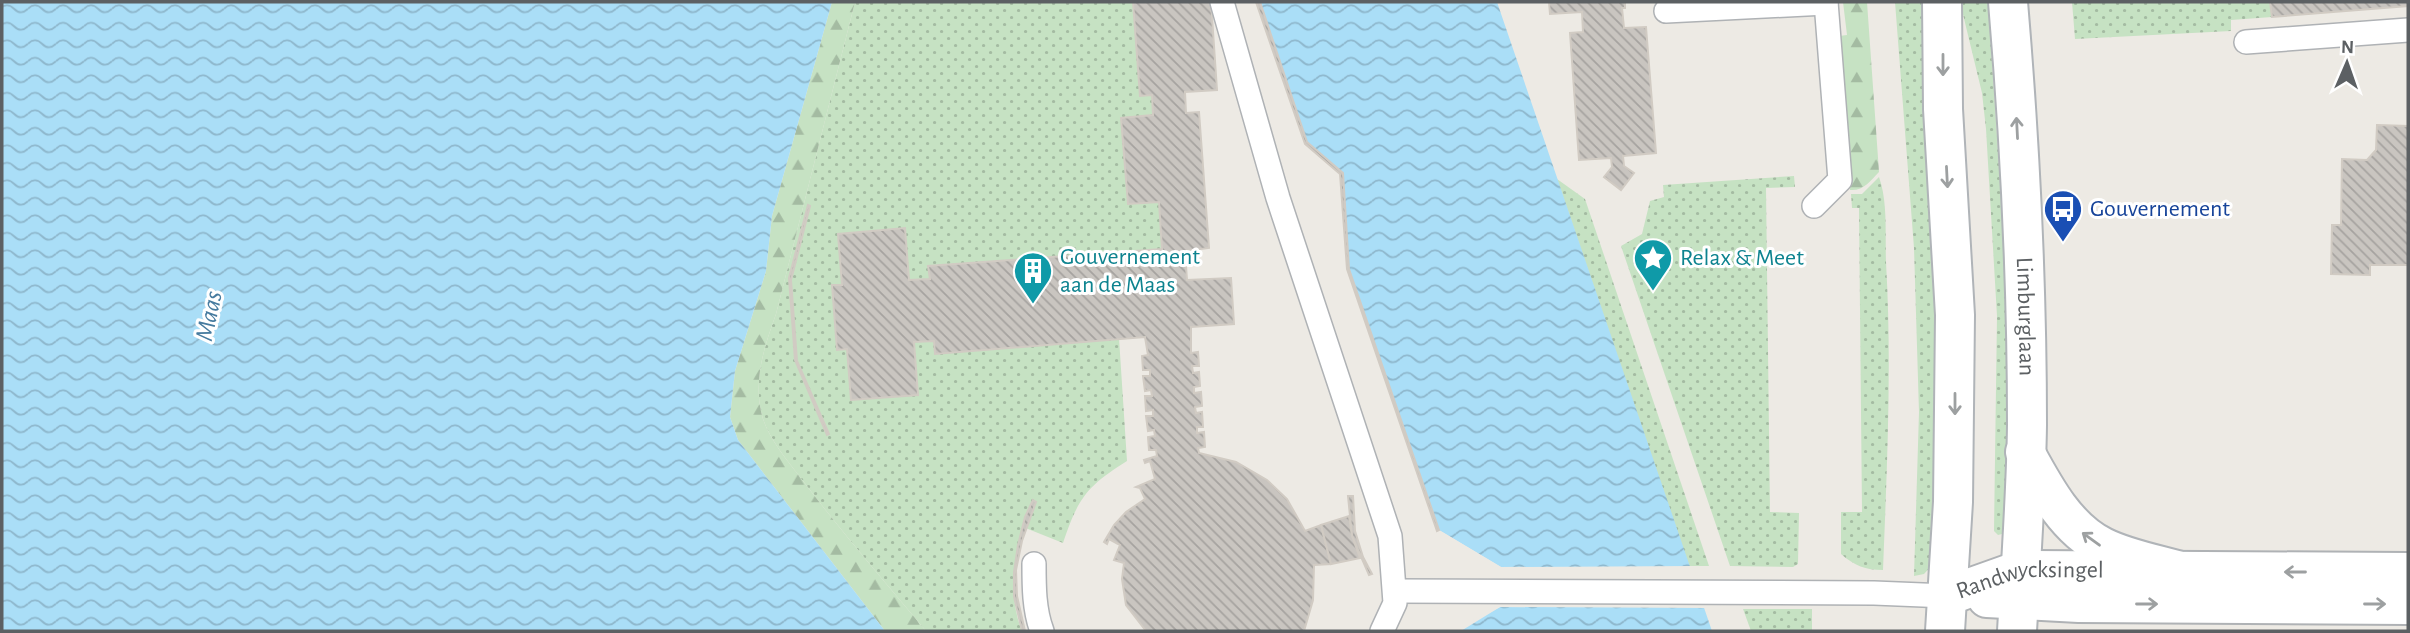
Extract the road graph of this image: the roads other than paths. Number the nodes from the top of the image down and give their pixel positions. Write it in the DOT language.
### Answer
graph roads {
  1 [pos="1222,2"];
  2 [pos="1826,2"];
  3 [pos="1942,2"];
  4 [pos="2008,2"];
  5 [pos="1666,11"];
  6 [pos="2408,30"];
  7 [pos="2246,42"];
  8 [pos="1814,206"];
  9 [pos="2025,452"];
  10 [pos="1034,564"];
  11 [pos="2181,572"];
  12 [pos="2408,572"];
  13 [pos="1396,591"];
  14 [pos="2019,600"];
  15 [pos="2408,604"];
  16 [pos="1946,614"];
  17 [pos="1042,631"];
  18 [pos="1382,631"];
  1 -- 13 [label="lane"];
  2 -- 5 [label="lane"];
  2 -- 8 [label="lane"];
  3 -- 16 [label="main road, one-way"];
  9 -- 4 [label="main road, Limburglaan, one-way"];
  6 -- 7 [label="lane"];
  11 -- 9 [label="main road, one-way"];
  9 -- 14 [label="main road, Limburglaan"];
  10 -- 17 [label="lane"];
  12 -- 11 [label="main road, Randwycksingel, one-way"];
  11 -- 14 [label="main road, Randwycksingel"];
  13 -- 16 [label="lane"];
  13 -- 18 [label="lane"];
  14 -- 15 [label="main road, Randwycksingel, one-way"];
  14 -- 16 [label="main road, Randwycksingel"];
}
